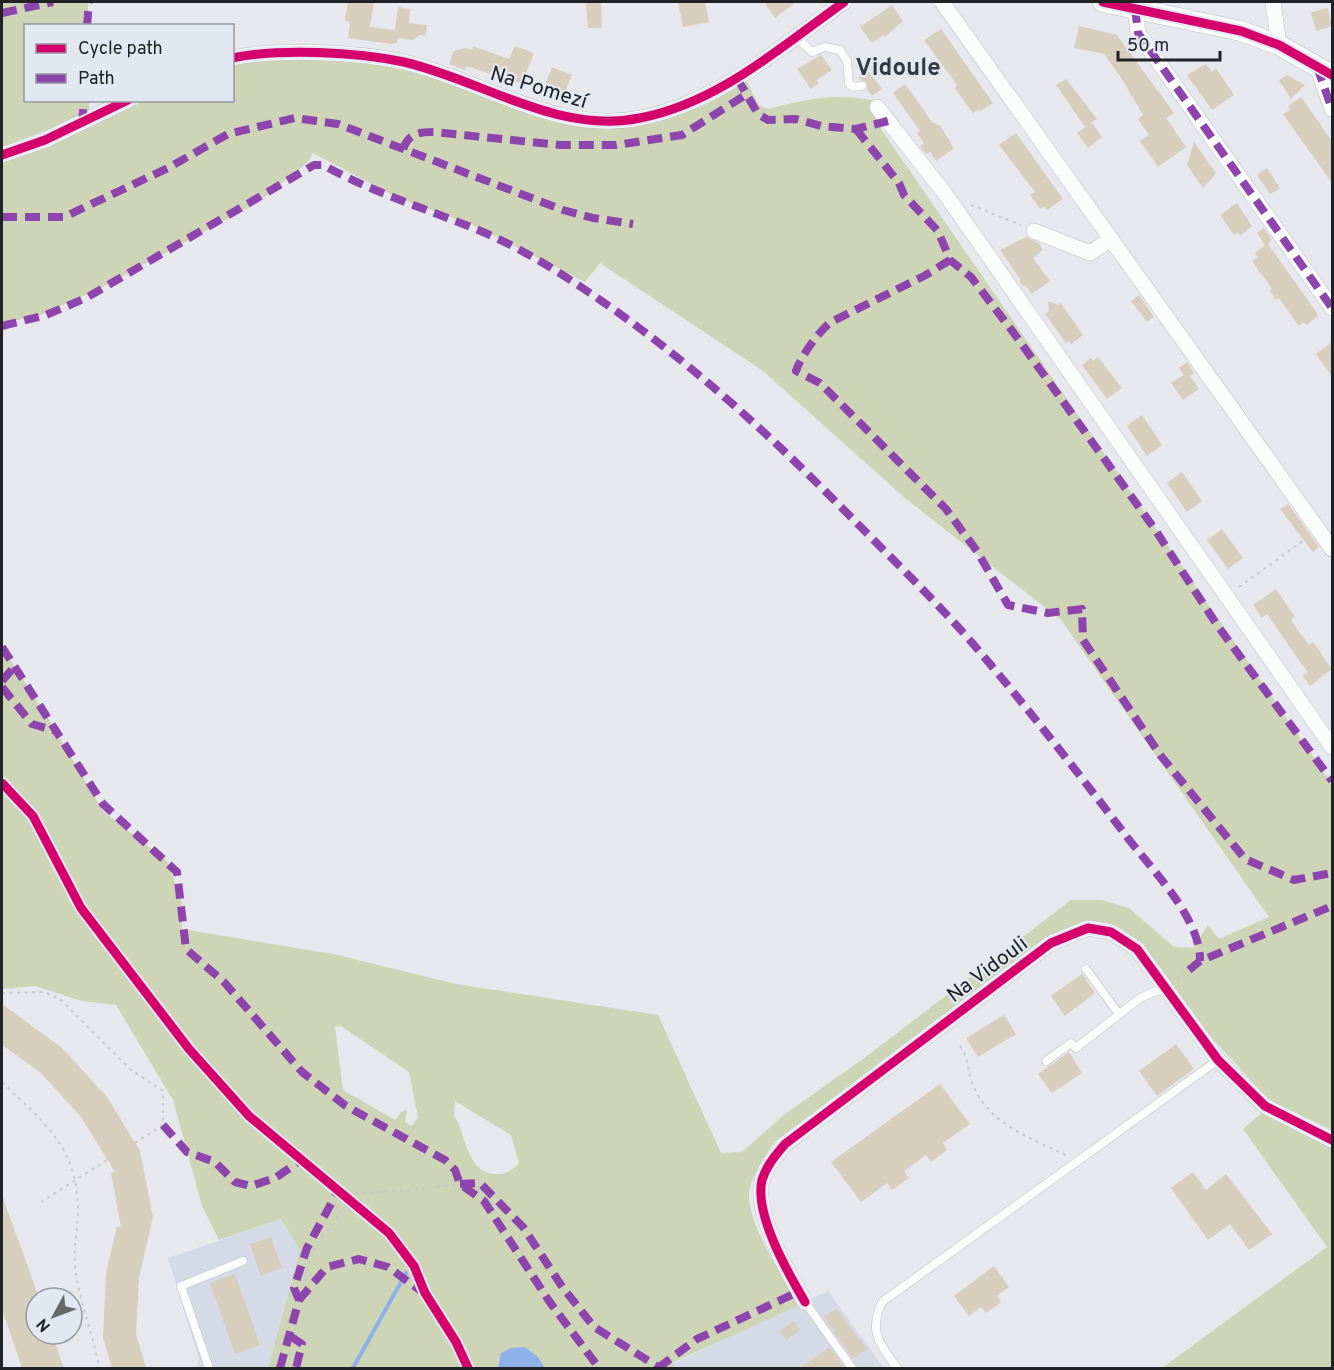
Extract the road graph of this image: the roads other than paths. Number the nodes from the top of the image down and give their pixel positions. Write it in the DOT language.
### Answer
graph roads {
  1 [pos="844,2"];
  2 [pos="942,2"];
  3 [pos="1109,2"];
  4 [pos="1272,2"];
  5 [pos="1135,8"];
  6 [pos="796,36"];
  7 [pos="1279,45"];
  8 [pos="234,58"];
  9 [pos="1325,71"];
  10 [pos="862,86"];
  11 [pos="124,102"];
  12 [pos="877,107"];
  13 [pos="1332,109"];
  14 [pos="2,155"];
  15 [pos="1034,231"];
  16 [pos="1111,239"];
  17 [pos="1332,308"];
  18 [pos="1332,549"];
  19 [pos="1332,747"];
  20 [pos="1086,969"];
  21 [pos="1165,987"];
  22 [pos="1119,1014"];
  23 [pos="1218,1060"];
  24 [pos="1046,1061"];
  25 [pos="1332,1140"];
  26 [pos="243,1261"];
  27 [pos="805,1302"];
  28 [pos="209,1368"];
  29 [pos="852,1368"];
  30 [pos="897,1368"];
  1 -- 6 [label="street, Na Pomezí"];
  2 -- 16 [label="street"];
  3 -- 5 [label="street"];
  4 -- 7 [label="street"];
  5 -- 7 [label="street"];
  5 -- 17 [label="street"];
  6 -- 8 [label="street, Na Pomezí"];
  6 -- 10 [label="lane"];
  7 -- 9 [label="street"];
  9 -- 13 [label="street"];
  11 -- 14 [label="street"];
  12 -- 19 [label="street"];
  15 -- 16 [label="street"];
  16 -- 18 [label="street"];
  20 -- 22 [label="lane"];
  21 -- 22 [label="lane"];
  21 -- 23 [label="street, Na Vidouli"];
  21 -- 27 [label="street, Na Vidouli"];
  22 -- 24 [label="lane"];
  23 -- 25 [label="street, Na Vidouli"];
  23 -- 30 [label="lane"];
  26 -- 28 [label="lane"];
  27 -- 29 [label="lane, Na Vidouli"];
}
